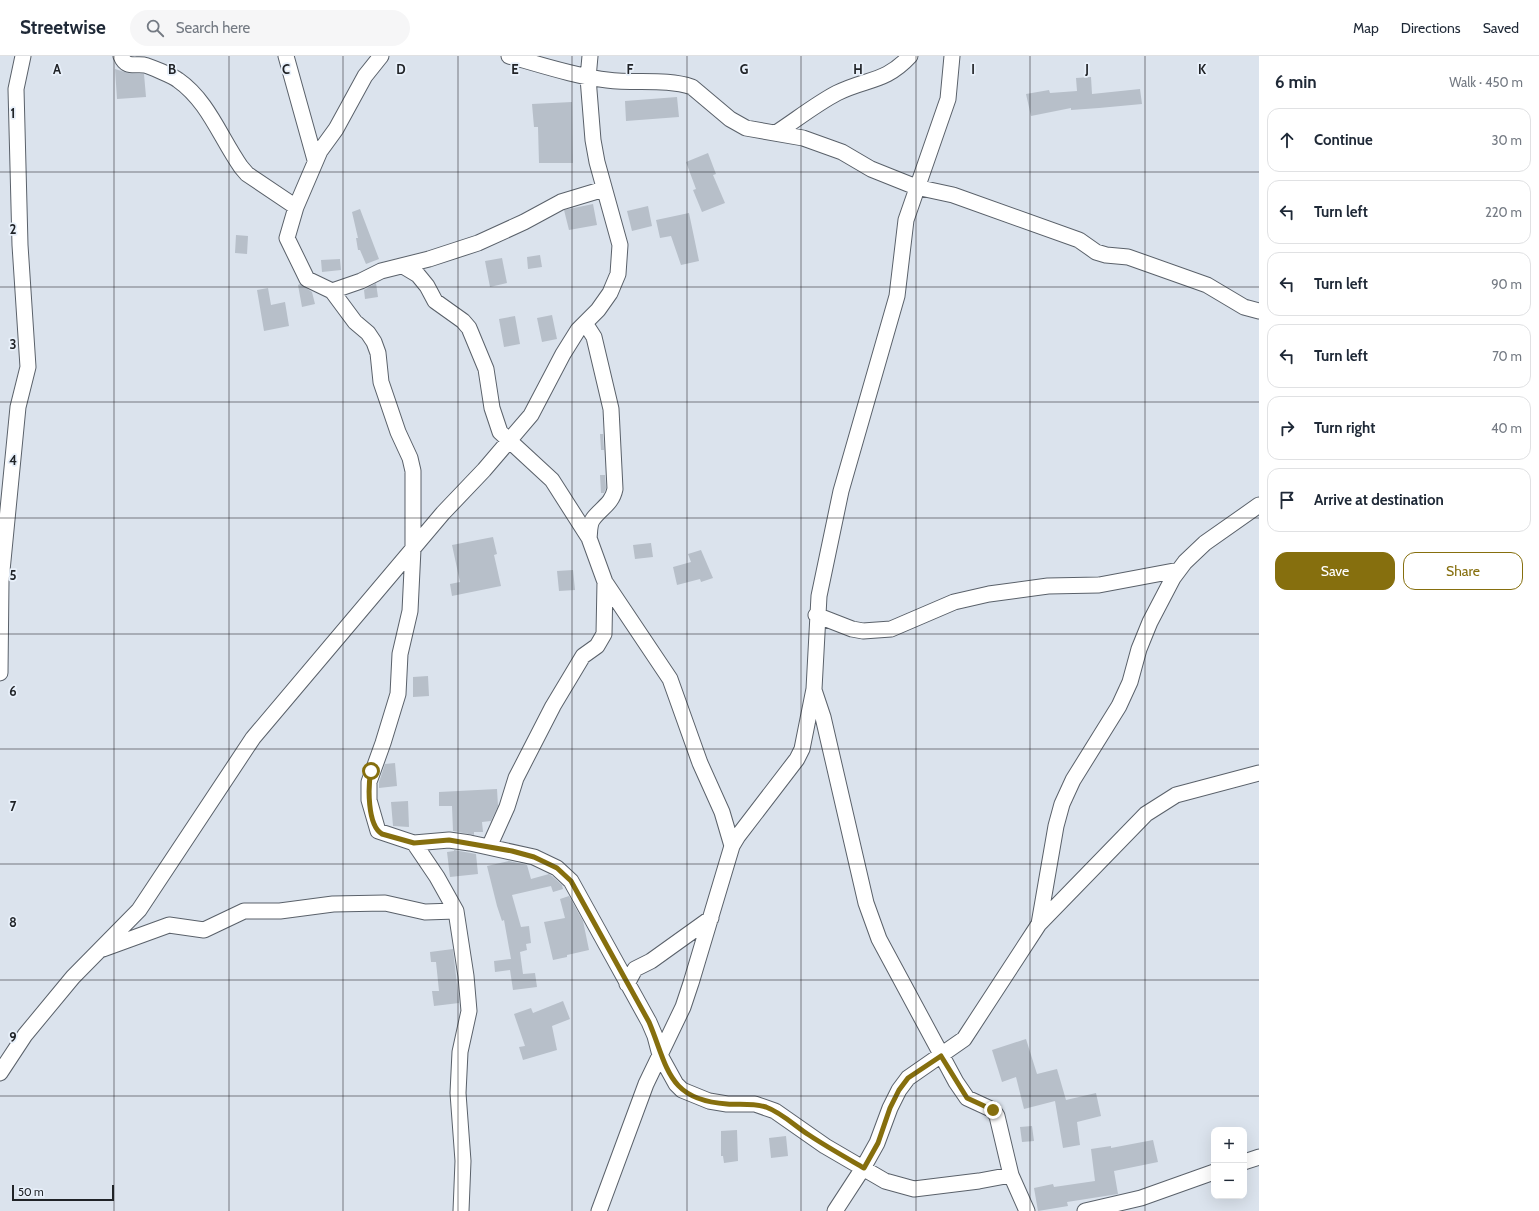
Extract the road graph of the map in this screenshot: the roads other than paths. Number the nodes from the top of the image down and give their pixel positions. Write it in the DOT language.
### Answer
graph roads {
  1 [pos="23,56"];
  2 [pos="121,56"];
  3 [pos="286,56"];
  4 [pos="381,56"];
  5 [pos="509,56"];
  6 [pos="590,56"];
  7 [pos="910,56"];
  8 [pos="952,56"];
  9 [pos="588,78"];
  10 [pos="776,133"];
  11 [pos="315,160"];
  12 [pos="916,187"];
  13 [pos="604,189"];
  14 [pos="296,207"];
  15 [pos="429,259"];
  16 [pos="402,266"];
  17 [pos="427,286"];
  18 [pos="332,291"];
  19 [pos="598,310"];
  20 [pos="1259,312"];
  21 [pos="585,323"];
  22 [pos="594,337"];
  23 [pos="508,440"];
  24 [pos="1259,505"];
  25 [pos="589,538"];
  26 [pos="413,549"];
  27 [pos="1179,570"];
  28 [pos="605,582"];
  29 [pos="816,615"];
  30 [pos="0,673"];
  31 [pos="814,689"];
  32 [pos="1259,773"];
  33 [pos="414,843"];
  34 [pos="732,846"];
  35 [pos="489,847"];
  36 [pos="456,911"];
  37 [pos="711,918"];
  38 [pos="1039,924"];
  39 [pos="99,950"];
  40 [pos="615,963"];
  41 [pos="635,969"];
  42 [pos="627,984"];
  43 [pos="660,1055"];
  44 [pos="941,1056"];
  45 [pos="0,1073"];
  46 [pos="1259,1158"];
  47 [pos="1247,1161"];
  48 [pos="864,1168"];
  49 [pos="1211,1173"];
  50 [pos="1011,1175"];
  51 [pos="462,1211"];
  52 [pos="599,1211"];
  53 [pos="835,1211"];
  54 [pos="1027,1211"];
  55 [pos="1085,1211"];
  1 -- 30 [label="street"];
  2 -- 14 [label="street"];
  3 -- 11 [label="street"];
  4 -- 11 [label="street"];
  5 -- 9 [label="street"];
  6 -- 9 [label="street"];
  7 -- 10 [label="street"];
  8 -- 12 [label="street"];
  9 -- 10 [label="street"];
  9 -- 13 [label="street"];
  10 -- 12 [label="street"];
  11 -- 14 [label="street"];
  12 -- 20 [label="street"];
  12 -- 29 [label="street"];
  13 -- 15 [label="street"];
  13 -- 19 [label="street"];
  14 -- 18 [label="street"];
  15 -- 16 [label="street"];
  15 -- 17 [label="street"];
  16 -- 17 [label="street"];
  16 -- 18 [label="street"];
  17 -- 23 [label="street"];
  18 -- 26 [label="street"];
  19 -- 21 [label="street"];
  19 -- 22 [label="street"];
  21 -- 22 [label="street"];
  21 -- 23 [label="street"];
  22 -- 25 [label="street"];
  23 -- 25 [label="street"];
  23 -- 26 [label="street"];
  24 -- 27 [label="street"];
  25 -- 28 [label="street"];
  26 -- 33 [label="street"];
  26 -- 39 [label="street"];
  27 -- 29 [label="street"];
  27 -- 38 [label="street"];
  28 -- 34 [label="street"];
  28 -- 35 [label="street"];
  29 -- 31 [label="street"];
  31 -- 34 [label="street"];
  31 -- 44 [label="street"];
  32 -- 38 [label="street"];
  33 -- 35 [label="street"];
  33 -- 36 [label="street"];
  34 -- 37 [label="street"];
  35 -- 40 [label="street"];
  36 -- 39 [label="street"];
  36 -- 51 [label="street"];
  37 -- 41 [label="street"];
  37 -- 43 [label="street"];
  38 -- 44 [label="street"];
  39 -- 45 [label="street"];
  40 -- 41 [label="street"];
  40 -- 42 [label="street"];
  41 -- 42 [label="street"];
  42 -- 43 [label="street"];
  43 -- 48 [label="street"];
  43 -- 52 [label="street"];
  44 -- 48 [label="street"];
  44 -- 50 [label="street"];
  46 -- 47 [label="street"];
  48 -- 50 [label="street"];
  48 -- 53 [label="street"];
  49 -- 55 [label="street"];
  50 -- 54 [label="street"];
}
